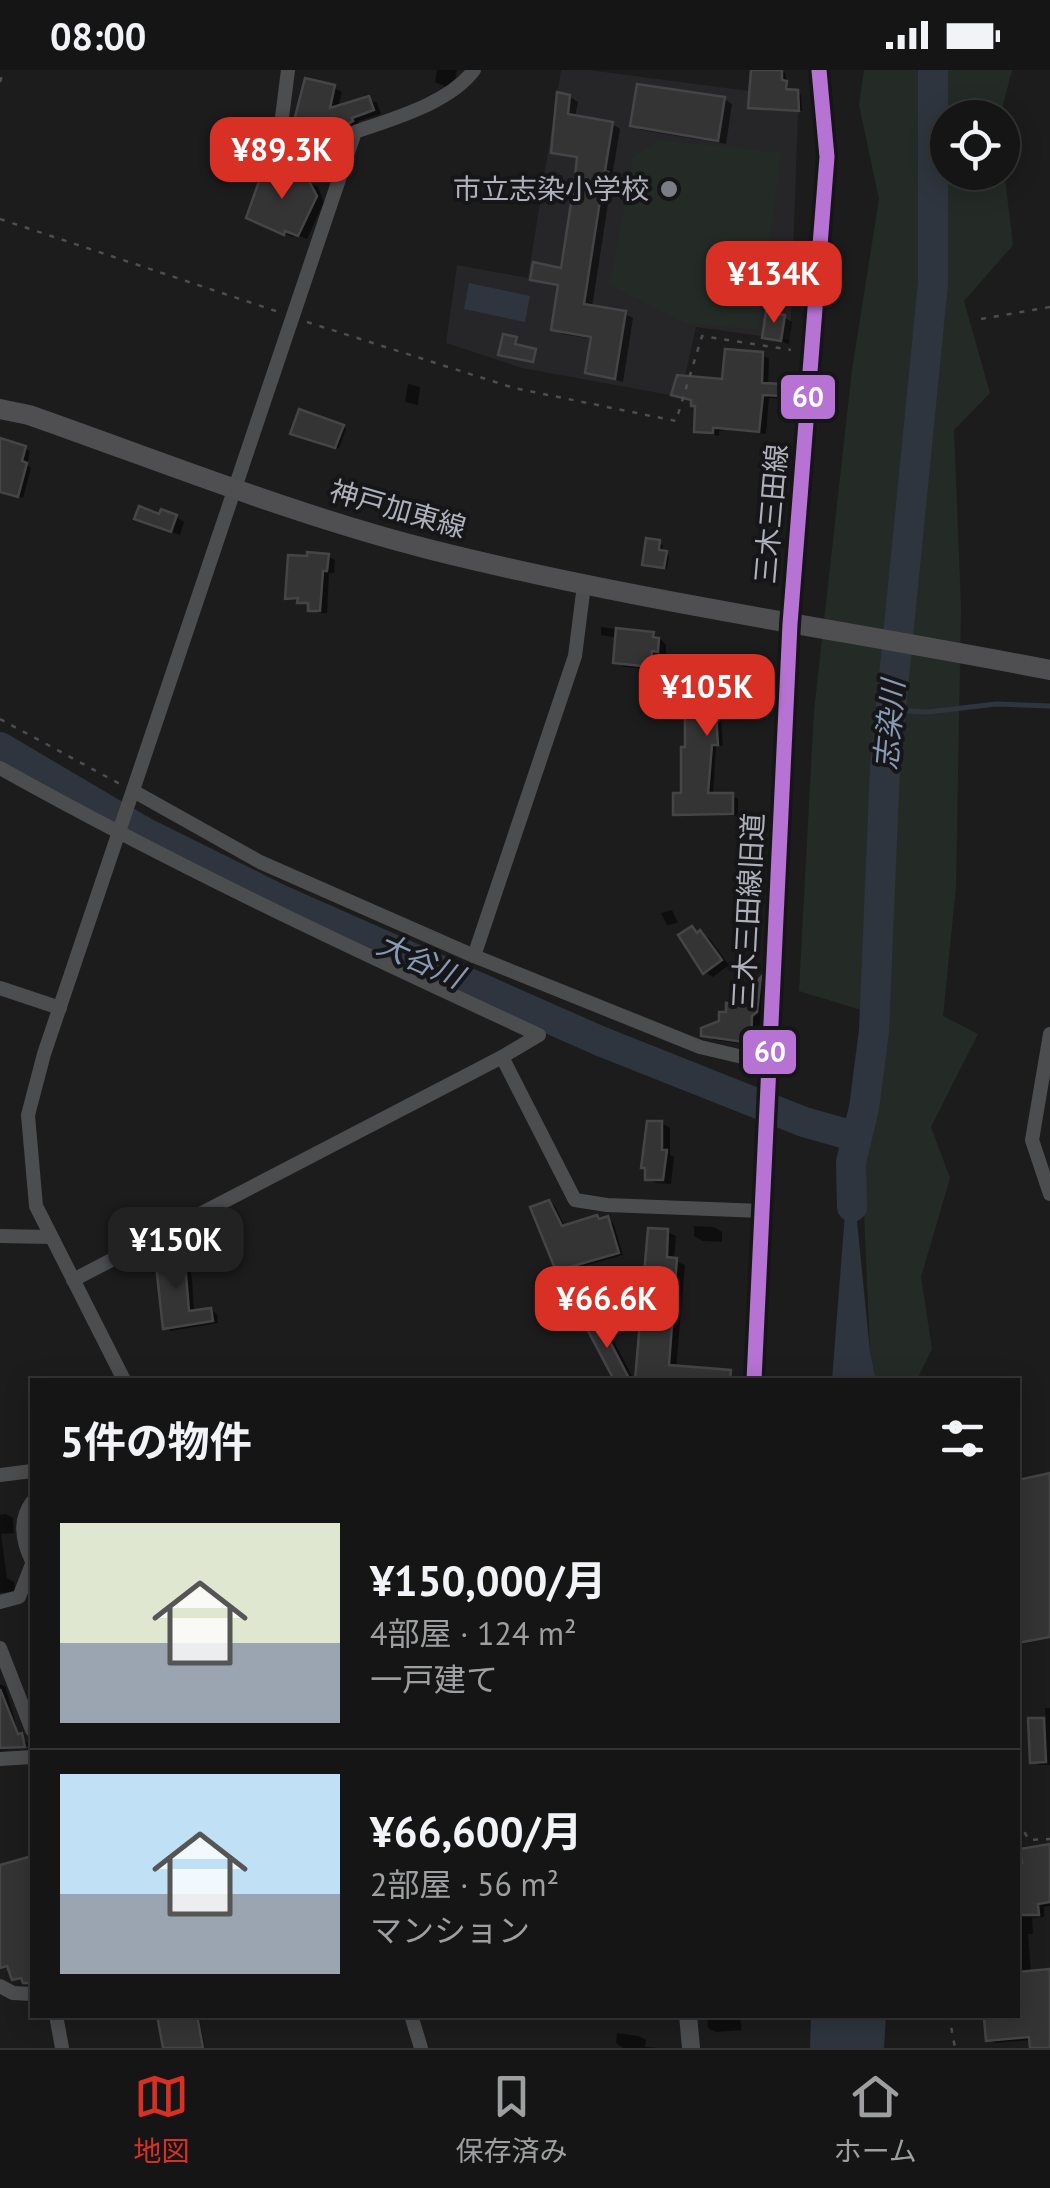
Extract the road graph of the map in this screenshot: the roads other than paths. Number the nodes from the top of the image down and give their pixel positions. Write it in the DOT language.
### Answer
graph roads {
  1 [pos="288,70"];
  2 [pos="474,70"];
  3 [pos="819,70"];
  4 [pos="344,169"];
  5 [pos="0,409"];
  6 [pos="237,489"];
  7 [pos="584,585"];
  8 [pos="790,624"];
  9 [pos="947,650"];
  10 [pos="1050,654"];
  11 [pos="1050,670"];
  12 [pos="0,768"];
  13 [pos="135,792"];
  14 [pos="119,834"];
  15 [pos="474,956"];
  16 [pos="0,988"];
  17 [pos="60,1008"];
  18 [pos="1050,1034"];
  19 [pos="502,1057"];
  20 [pos="768,1063"];
  21 [pos="1050,1122"];
  22 [pos="1032,1124"];
  23 [pos="1050,1194"];
  24 [pos="762,1211"];
  25 [pos="0,1236"];
  26 [pos="50,1237"];
  27 [pos="73,1280"];
  28 [pos="123,1378"];
  29 [pos="754,1378"];
  30 [pos="30,1470"];
  31 [pos="0,1474"];
  32 [pos="30,1505"];
  33 [pos="30,1558"];
  34 [pos="30,1568"];
  35 [pos="0,1602"];
  36 [pos="0,1648"];
  37 [pos="30,1725"];
  38 [pos="30,1757"];
  39 [pos="0,1760"];
  40 [pos="0,1986"];
  41 [pos="30,1994"];
  42 [pos="57,2018"];
  43 [pos="412,2018"];
  44 [pos="688,2018"];
  45 [pos="62,2048"];
  46 [pos="421,2048"];
  47 [pos="691,2048"];
  1 -- 4 [label="street"];
  2 -- 4 [label="street"];
  3 -- 8 [label="main road, 三木三田線"];
  4 -- 6 [label="street"];
  5 -- 6 [label="main road, 神戸加東線"];
  6 -- 7 [label="main road, 神戸加東線"];
  6 -- 13 [label="street"];
  7 -- 8 [label="main road, 神戸加東線"];
  7 -- 15 [label="street"];
  8 -- 9 [label="main road, 三木三田線"];
  8 -- 20 [label="street, 三木三田線旧道"];
  9 -- 10 [label="main road, 三木三田線"];
  9 -- 11 [label="main road, 三木三田線"];
  12 -- 14 [label="street"];
  13 -- 14 [label="street"];
  13 -- 15 [label="street"];
  14 -- 17 [label="street"];
  14 -- 19 [label="street"];
  15 -- 20 [label="street"];
  16 -- 17 [label="street"];
  17 -- 26 [label="street"];
  18 -- 22 [label="street"];
  19 -- 24 [label="street"];
  19 -- 27 [label="street"];
  20 -- 24 [label="street, 三木三田線旧道"];
  21 -- 22 [label="street"];
  22 -- 23 [label="street"];
  24 -- 29 [label="street, 三木三田線旧道"];
  25 -- 26 [label="street"];
  26 -- 27 [label="street"];
  27 -- 28 [label="street"];
  30 -- 31 [label="street"];
  32 -- 33 [label="street"];
  34 -- 35 [label="street"];
  36 -- 37 [label="street"];
  38 -- 39 [label="street"];
  40 -- 41 [label="street"];
  42 -- 45 [label="street"];
  43 -- 46 [label="street"];
  44 -- 47 [label="street"];
}
